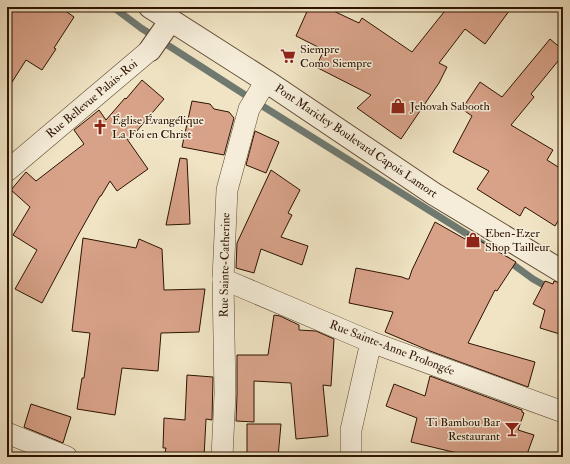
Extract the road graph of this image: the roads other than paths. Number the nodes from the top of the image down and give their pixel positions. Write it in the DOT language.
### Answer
graph roads {
  1 [pos="150,7"];
  2 [pos="167,25"];
  3 [pos="150,50"];
  4 [pos="258,95"];
  5 [pos="7,171"];
  6 [pos="563,272"];
  7 [pos="223,279"];
  8 [pos="371,342"];
  9 [pos="563,412"];
  10 [pos="7,433"];
  11 [pos="67,457"];
  12 [pos="222,457"];
  13 [pos="351,457"];
  1 -- 2 [label="street, Pont Maricley Boulevard Capois Lamort"];
  2 -- 3 [label="street, Rue Bellevue Palais-Roi"];
  2 -- 4 [label="street, Pont Maricley Boulevard Capois Lamort"];
  3 -- 5 [label="street, Rue Bellevue Palais-Roi"];
  4 -- 6 [label="street, Pont Maricley Boulevard Capois Lamort"];
  4 -- 7 [label="street, Rue Sainte-Catherine"];
  7 -- 8 [label="street, Rue Sainte-Anne Prolongée"];
  7 -- 12 [label="street, Rue Sainte-Catherine"];
  8 -- 9 [label="street, Rue Sainte-Anne Prolongée"];
  8 -- 13 [label="street"];
  10 -- 11 [label="street"];
}
